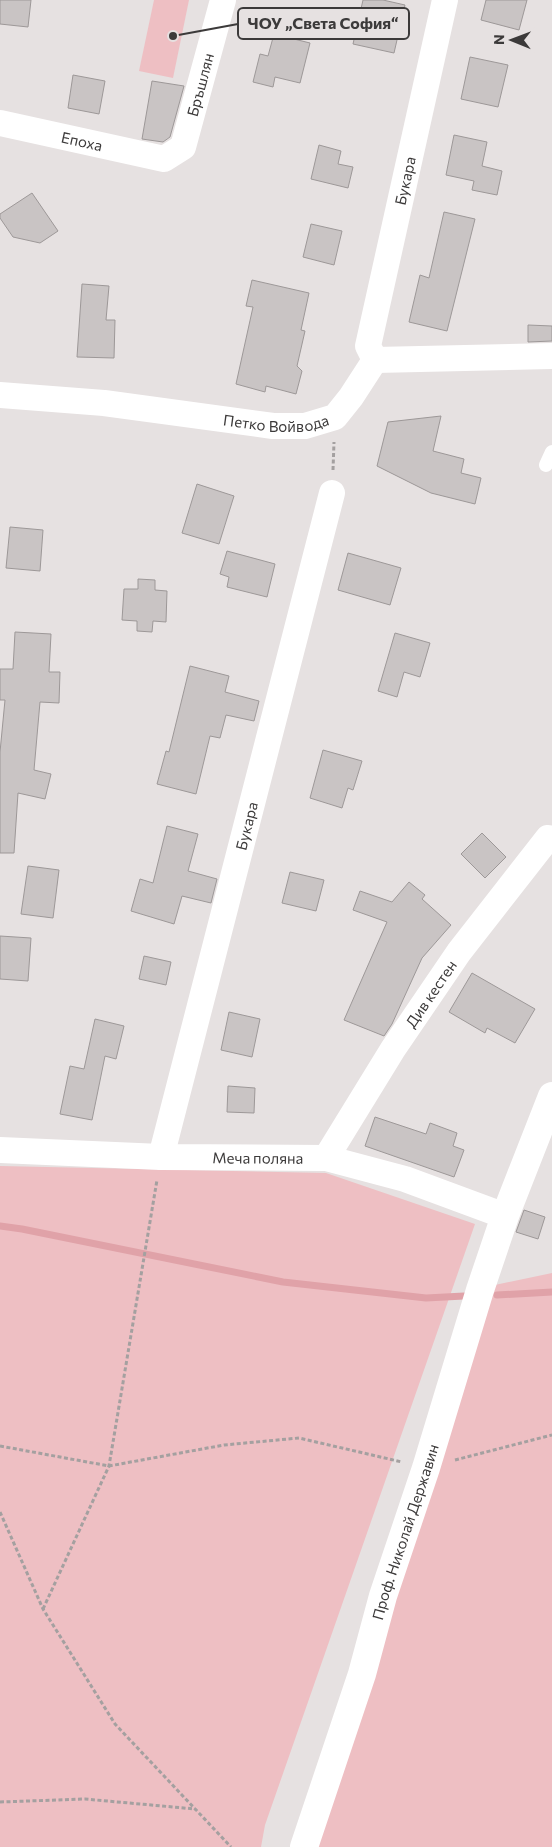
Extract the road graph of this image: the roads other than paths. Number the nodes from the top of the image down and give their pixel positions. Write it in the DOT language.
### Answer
graph roads {
  1 [pos="223,0"];
  2 [pos="445,0"];
  3 [pos="0,123"];
  4 [pos="164,159"];
  5 [pos="552,356"];
  6 [pos="375,360"];
  7 [pos="1,403"];
  8 [pos="552,452"];
  9 [pos="546,465"];
  10 [pos="332,494"];
  11 [pos="548,838"];
  12 [pos="552,1096"];
  13 [pos="0,1150"];
  14 [pos="161,1157"];
  15 [pos="326,1158"];
  16 [pos="505,1216"];
  17 [pos="304,1847"];
  1 -- 4 [label="street, Бръшлян"];
  2 -- 6 [label="street, Букара"];
  3 -- 4 [label="street, Епоха"];
  5 -- 6 [label="street"];
  6 -- 7 [label="street, Петко Войвода"];
  8 -- 9 [label="lane"];
  10 -- 14 [label="street, Букара"];
  11 -- 15 [label="street, Див кестен"];
  12 -- 16 [label="main road, Проф. Николай Державин"];
  13 -- 14 [label="street, Меча поляна"];
  14 -- 15 [label="street, Меча поляна"];
  15 -- 16 [label="street, Меча поляна"];
  16 -- 17 [label="main road, Проф. Николай Державин"];
}
